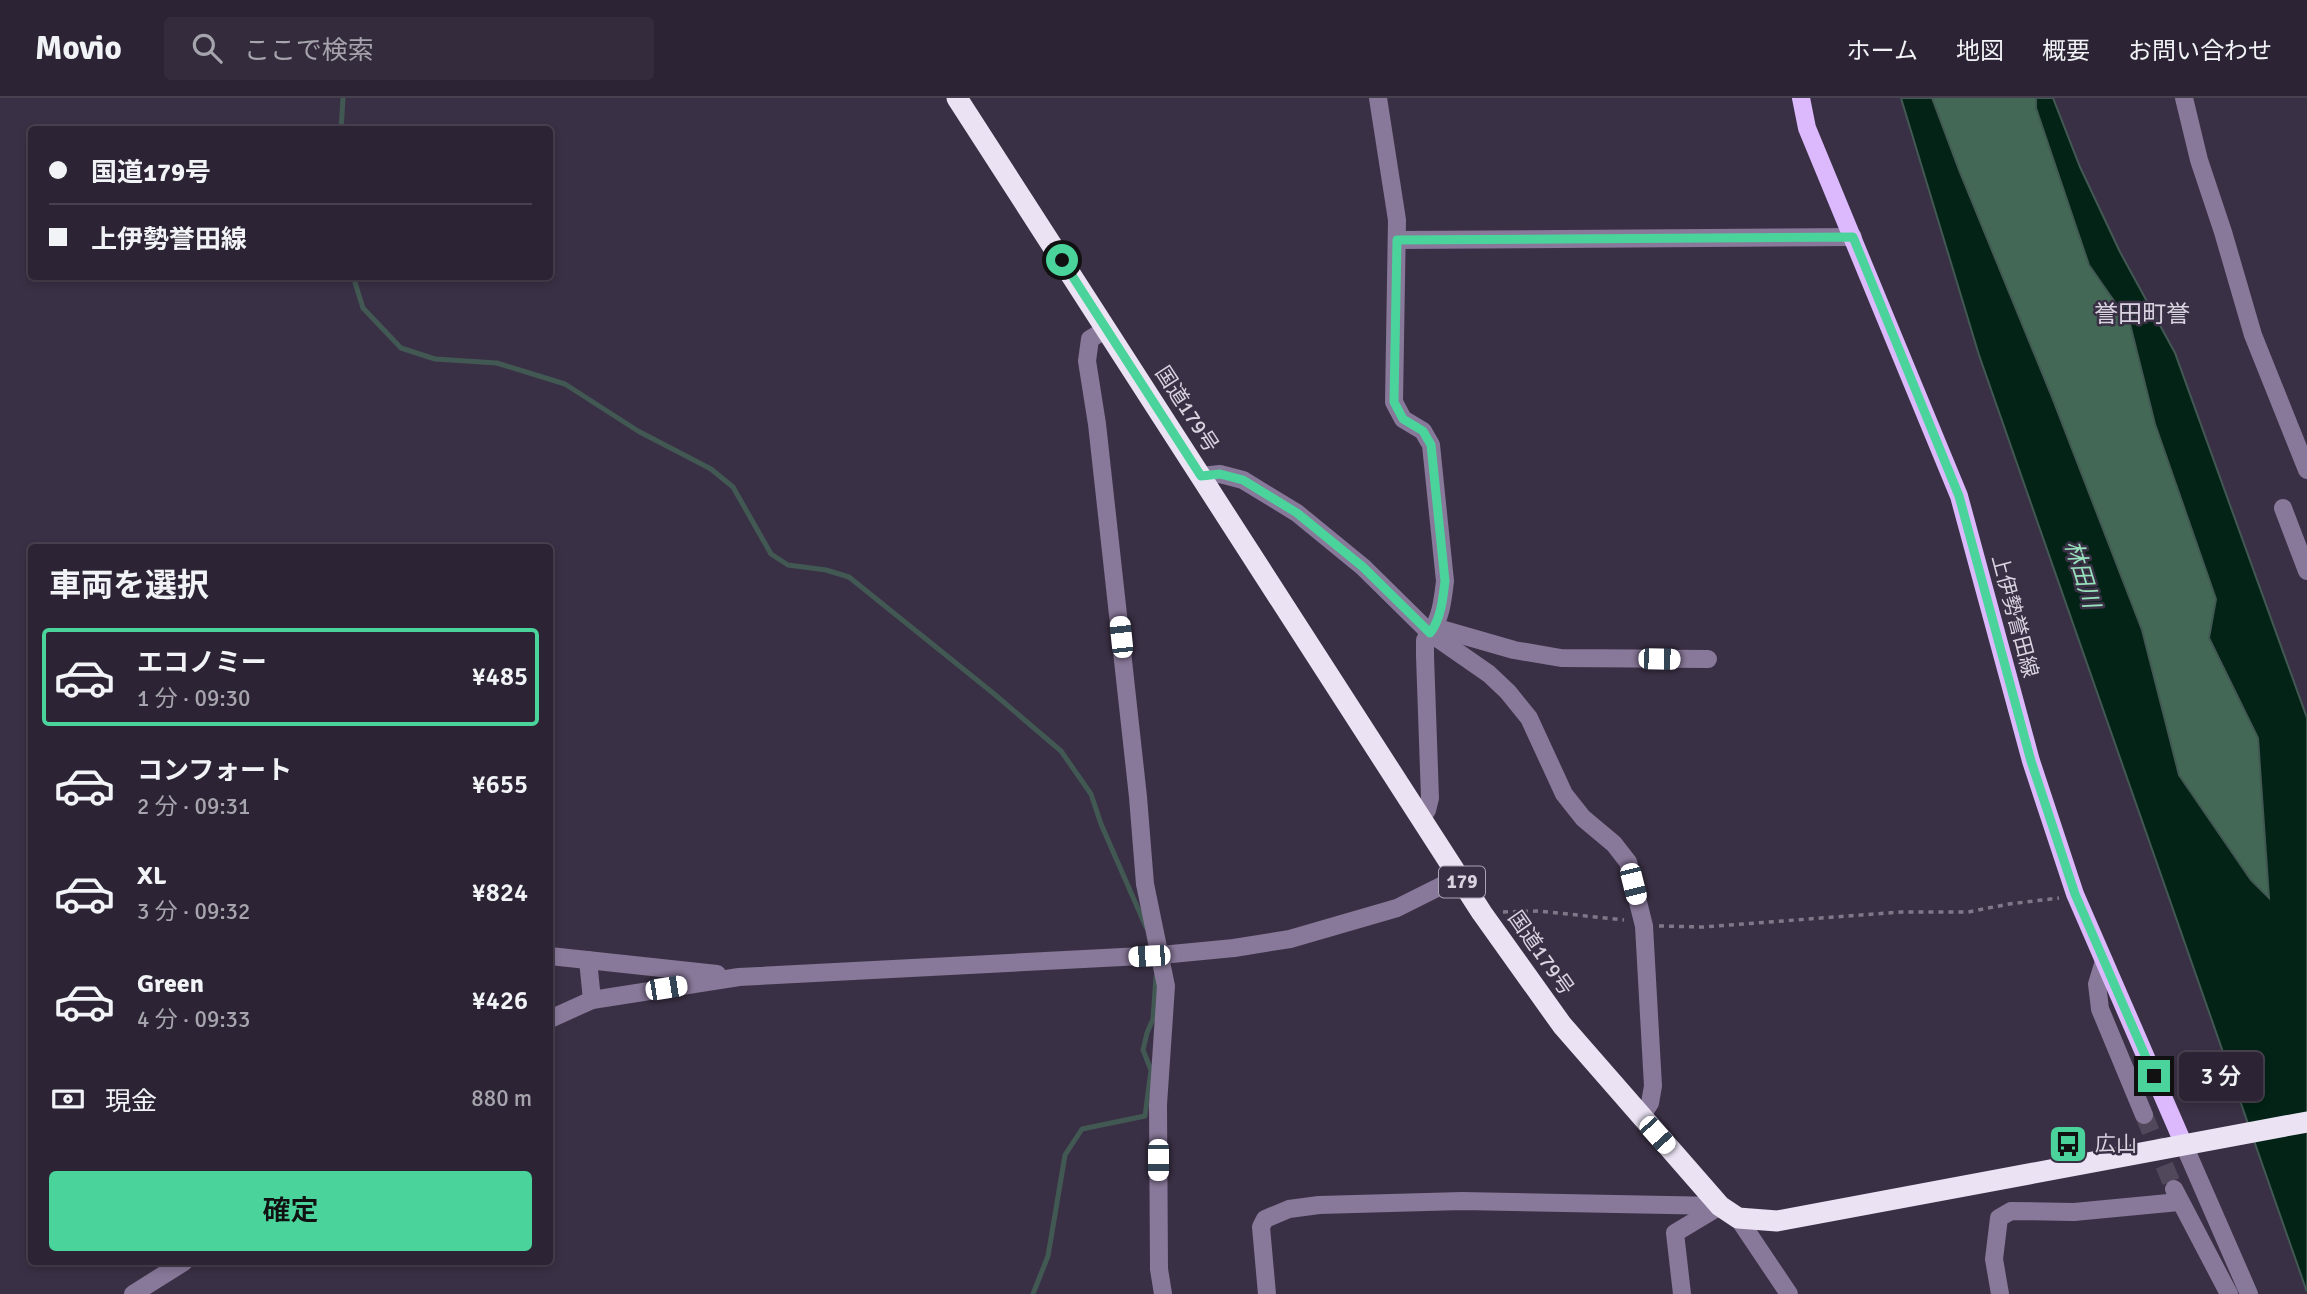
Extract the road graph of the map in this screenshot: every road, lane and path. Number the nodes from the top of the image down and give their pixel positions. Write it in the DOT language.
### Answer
graph roads {
  1 [pos="957,98"];
  2 [pos="1378,98"];
  3 [pos="1801,98"];
  4 [pos="2184,98"];
  5 [pos="1853,237"];
  6 [pos="1397,240"];
  7 [pos="1107,329"];
  8 [pos="2307,470"];
  9 [pos="1201,476"];
  10 [pos="2283,508"];
  11 [pos="2307,571"];
  12 [pos="1432,630"];
  13 [pos="1709,659"];
  14 [pos="1421,818"];
  15 [pos="1459,877"];
  16 [pos="2075,894"];
  17 [pos="1482,913"];
  18 [pos="1644,926"];
  19 [pos="1155,955"];
  20 [pos="553,956"];
  21 [pos="588,960"];
  22 [pos="2104,961"];
  23 [pos="739,977"];
  24 [pos="592,1000"];
  25 [pos="553,1018"];
  26 [pos="2144,1115"];
  27 [pos="1641,1117"];
  28 [pos="2307,1122"];
  29 [pos="2185,1146"];
  30 [pos="1720,1206"];
  31 [pos="1738,1218"];
  32 [pos="179,1265"];
  33 [pos="133,1294"];
  34 [pos="1163,1294"];
  35 [pos="1267,1294"];
  36 [pos="1682,1294"];
  37 [pos="1789,1294"];
  38 [pos="2000,1294"];
  39 [pos="2229,1294"];
  40 [pos="2249,1294"];
  1 -- 7 [label="highway, 国道179号 / 179"];
  2 -- 6 [label="street"];
  3 -- 5 [label="main road, 上伊勢誉田線"];
  4 -- 8 [label="street"];
  5 -- 6 [label="street"];
  5 -- 16 [label="main road, 上伊勢誉田線"];
  6 -- 12 [label="street"];
  7 -- 9 [label="highway, 国道179号 / 179"];
  7 -- 19 [label="street"];
  9 -- 12 [label="street"];
  9 -- 14 [label="highway, 国道179号 / 179"];
  10 -- 11 [label="street"];
  12 -- 13 [label="street"];
  12 -- 14 [label="street"];
  12 -- 18 [label="street"];
  14 -- 15 [label="highway, 国道179号 / 179"];
  15 -- 17 [label="highway, 国道179号 / 179"];
  15 -- 19 [label="street"];
  16 -- 18 [label="path"];
  16 -- 22 [label="main road, 上伊勢誉田線"];
  17 -- 18 [label="path"];
  17 -- 27 [label="highway, 国道179号 / 179"];
  18 -- 27 [label="street"];
  19 -- 23 [label="street"];
  19 -- 34 [label="street"];
  20 -- 21 [label="street"];
  21 -- 23 [label="street"];
  21 -- 24 [label="street"];
  22 -- 26 [label="street"];
  22 -- 29 [label="main road, 上伊勢誉田線"];
  23 -- 24 [label="street"];
  24 -- 25 [label="street"];
  27 -- 30 [label="highway, 国道179号 / 179"];
  28 -- 29 [label="highway, 国道179号 / 179"];
  29 -- 31 [label="highway, 国道179号 / 179"];
  29 -- 40 [label="street"];
  30 -- 31 [label="highway, 国道179号 / 179"];
  30 -- 35 [label="street"];
  30 -- 36 [label="street"];
  31 -- 37 [label="street"];
  32 -- 33 [label="street"];
  38 -- 39 [label="street"];
}
